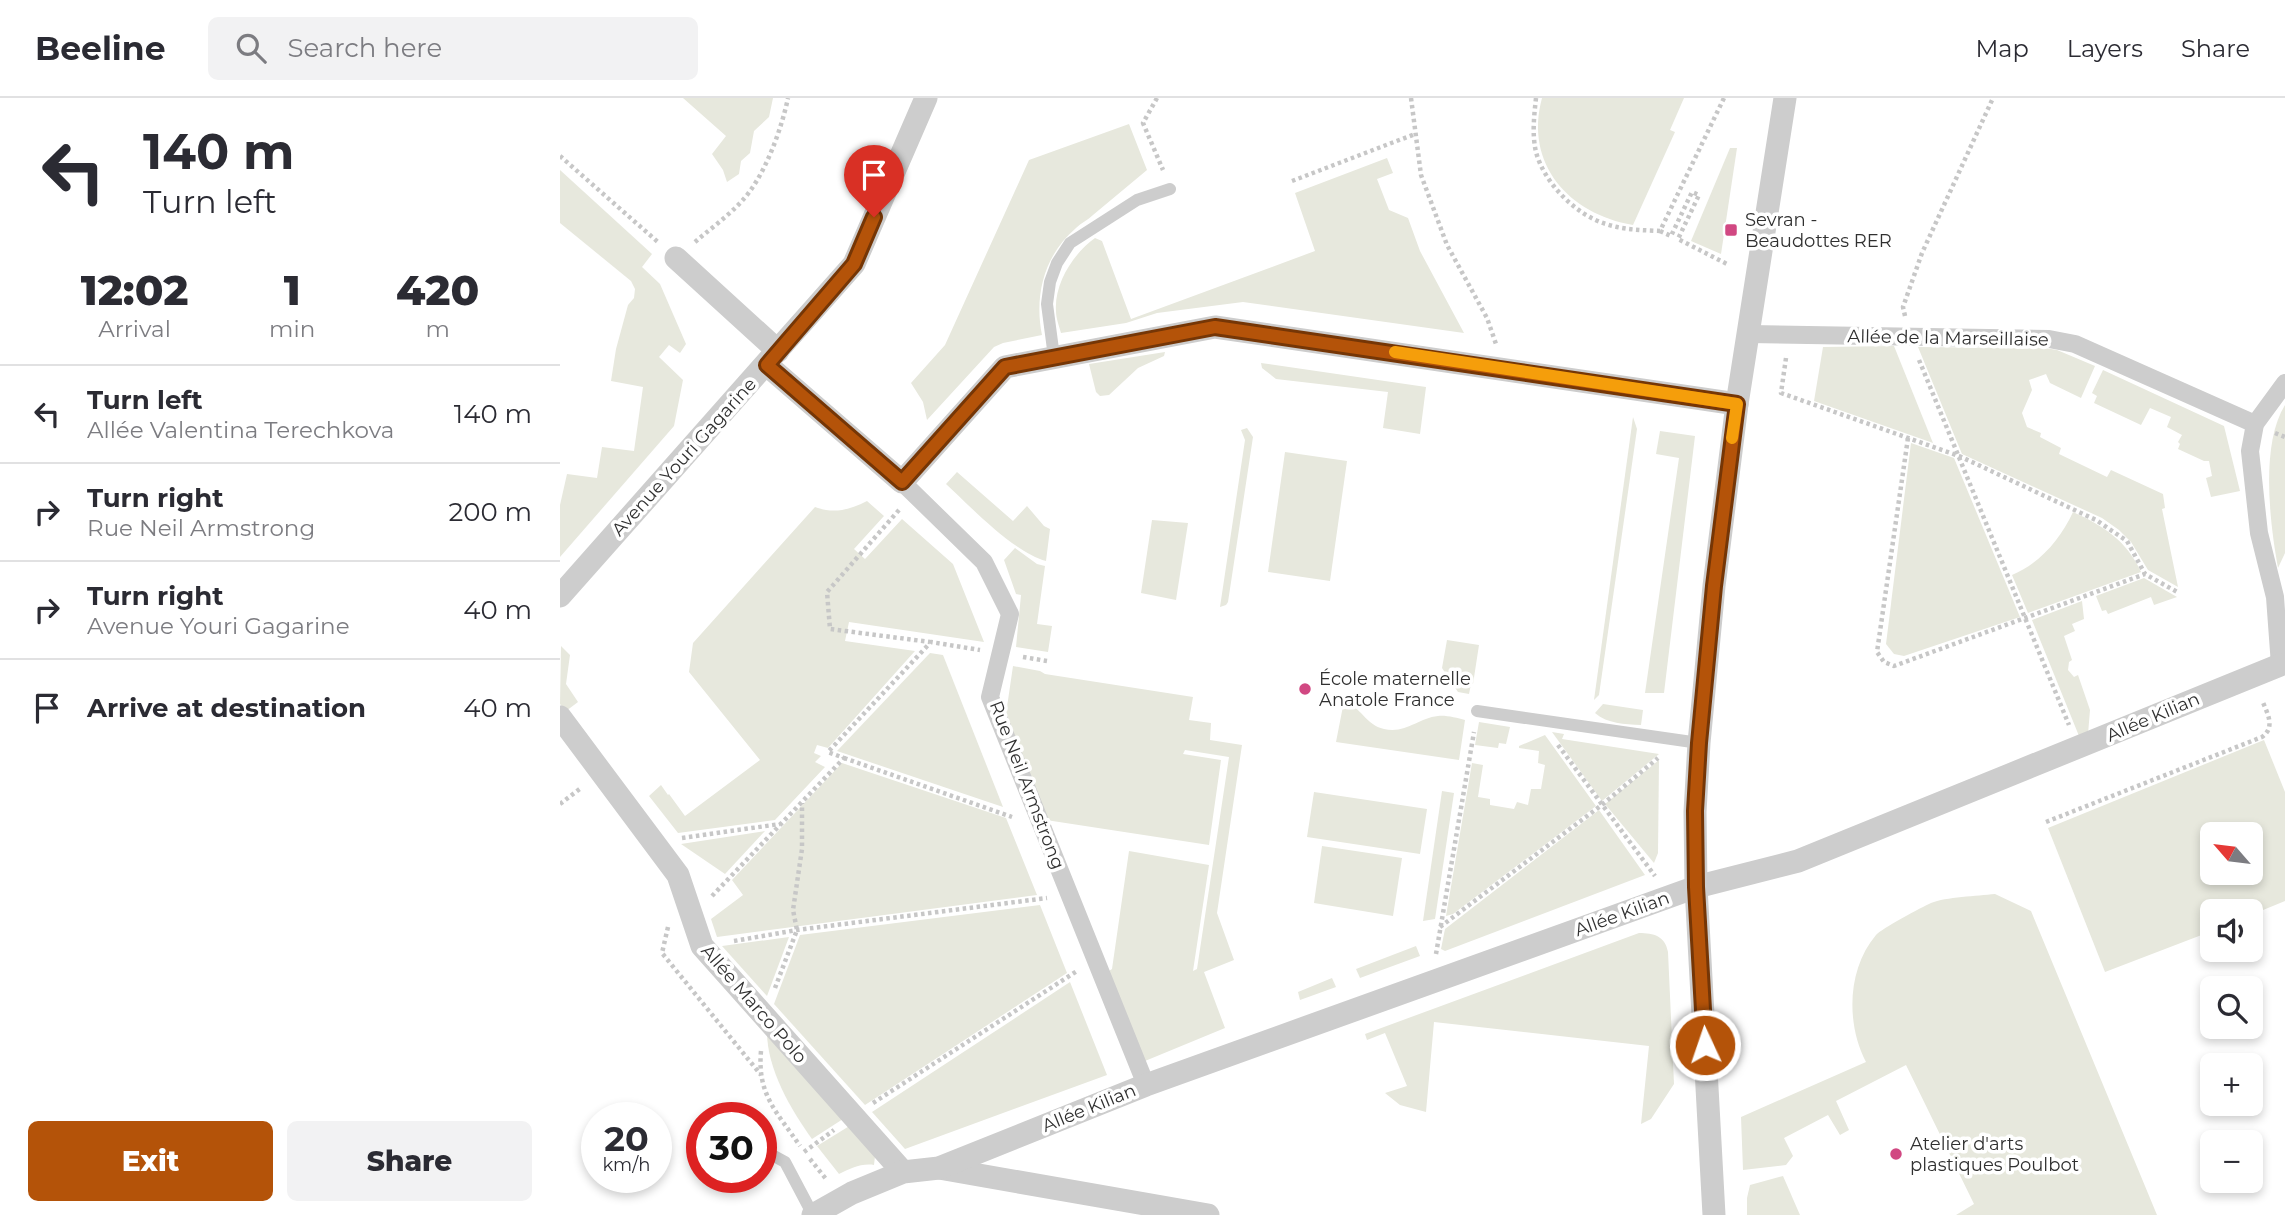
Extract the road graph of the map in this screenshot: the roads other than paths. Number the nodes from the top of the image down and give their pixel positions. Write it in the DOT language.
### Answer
graph roads {
  1 [pos="926,98"];
  2 [pos="1785,98"];
  3 [pos="1170,188"];
  4 [pos="676,258"];
  5 [pos="1749,334"];
  6 [pos="1054,357"];
  7 [pos="772,358"];
  8 [pos="2285,383"];
  9 [pos="1737,404"];
  10 [pos="2255,424"];
  11 [pos="908,488"];
  12 [pos="560,596"];
  13 [pos="2280,665"];
  14 [pos="1477,711"];
  15 [pos="560,717"];
  16 [pos="1690,742"];
  17 [pos="1696,887"];
  18 [pos="1146,1085"];
  19 [pos="777,1158"];
  20 [pos="939,1168"];
  21 [pos="903,1172"];
  22 [pos="813,1215"];
  23 [pos="1208,1215"];
  24 [pos="1714,1215"];
  1 -- 7 [label="street, Avenue Youri Gagarine"];
  2 -- 5 [label="street"];
  3 -- 6 [label="lane"];
  4 -- 7 [label="street, Rue Neil Armstrong"];
  5 -- 9 [label="street"];
  5 -- 10 [label="street, Allée de la Marseillaise"];
  6 -- 9 [label="street"];
  6 -- 11 [label="street"];
  7 -- 11 [label="street, Rue Neil Armstrong"];
  7 -- 12 [label="street, Avenue Youri Gagarine"];
  8 -- 10 [label="street"];
  9 -- 16 [label="street"];
  10 -- 13 [label="street, Allée Kilian"];
  11 -- 18 [label="street, Rue Neil Armstrong"];
  13 -- 17 [label="street, Allée Kilian"];
  14 -- 16 [label="lane"];
  15 -- 21 [label="street, Allée Marco Polo"];
  16 -- 17 [label="street"];
  17 -- 18 [label="street, Allée Kilian"];
  17 -- 24 [label="street"];
  18 -- 20 [label="street, Allée Kilian"];
  19 -- 22 [label="lane"];
  20 -- 21 [label="street, Allée Kilian"];
  20 -- 23 [label="street"];
  21 -- 22 [label="street, Allée Kilian"];
}
